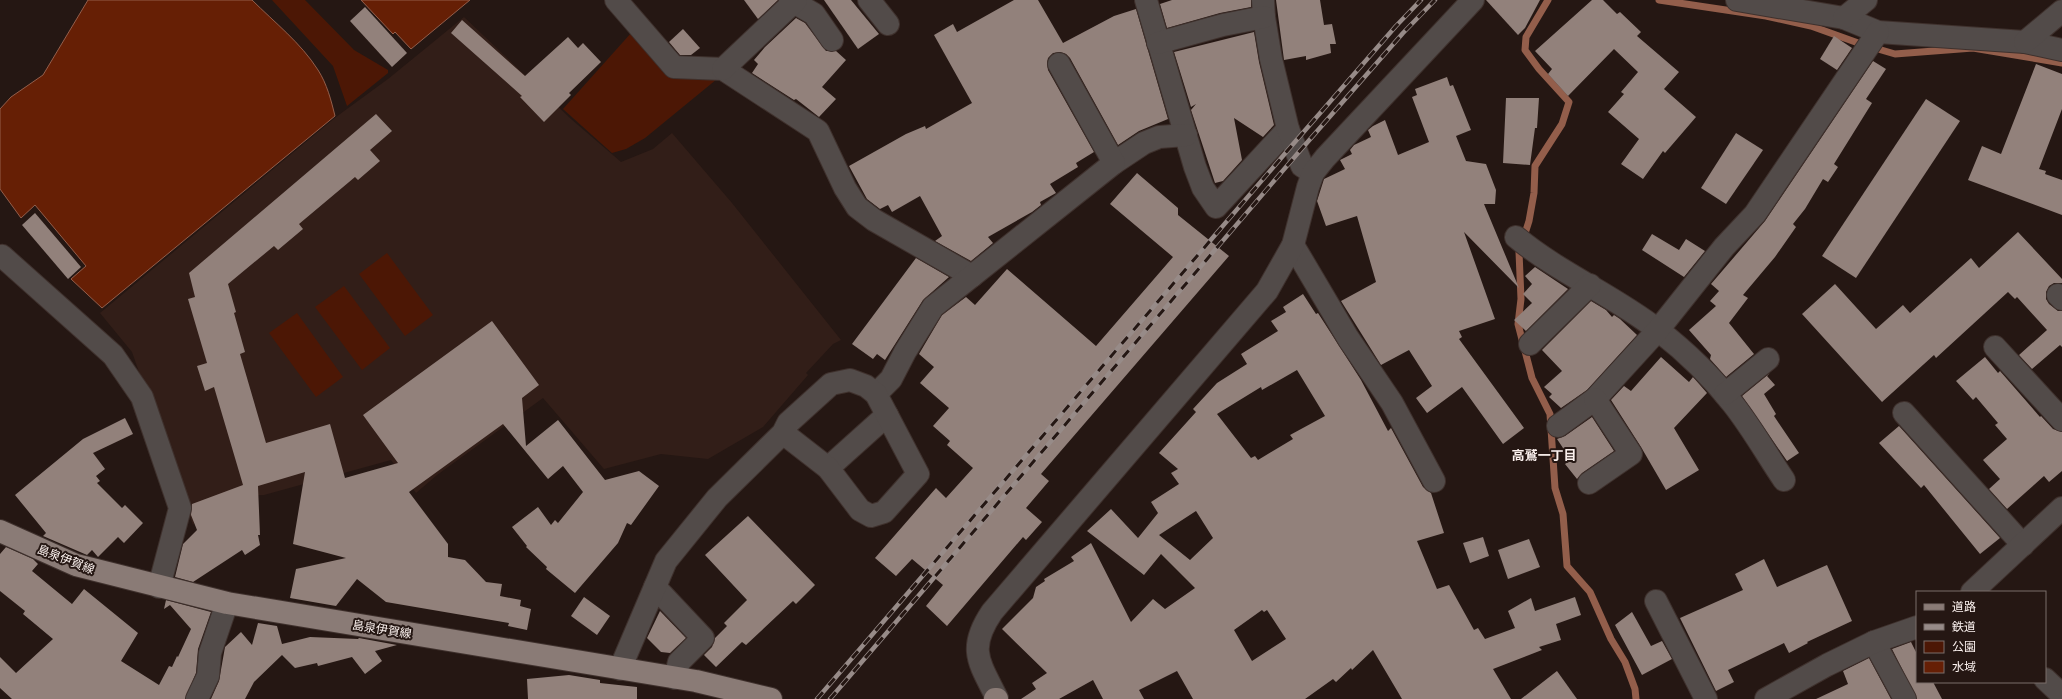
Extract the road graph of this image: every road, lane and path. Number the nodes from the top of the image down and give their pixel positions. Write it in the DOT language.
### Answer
graph roads {
  1 [pos="616,0"];
  2 [pos="869,0"];
  3 [pos="1146,0"];
  4 [pos="1737,0"];
  5 [pos="1866,0"];
  6 [pos="793,1"];
  7 [pos="1461,4"];
  8 [pos="1263,9"];
  9 [pos="2062,11"];
  10 [pos="1844,18"];
  11 [pos="888,24"];
  12 [pos="1878,32"];
  13 [pos="832,40"];
  14 [pos="2025,42"];
  15 [pos="1158,43"];
  16 [pos="2062,50"];
  17 [pos="1059,64"];
  18 [pos="723,69"];
  19 [pos="1288,129"];
  20 [pos="1186,135"];
  21 [pos="1114,163"];
  22 [pos="1314,173"];
  23 [pos="1516,237"];
  24 [pos="1293,245"];
  25 [pos="0,257"];
  26 [pos="972,276"];
  27 [pos="1590,285"];
  28 [pos="1658,330"];
  29 [pos="1530,344"];
  30 [pos="1995,347"];
  31 [pos="1768,359"];
  32 [pos="876,394"];
  33 [pos="1724,394"];
  34 [pos="1595,399"];
  35 [pos="1904,413"];
  36 [pos="887,416"];
  37 [pos="2062,420"];
  38 [pos="1558,426"];
  39 [pos="784,433"];
  40 [pos="828,468"];
  41 [pos="1434,480"];
  42 [pos="1784,480"];
  43 [pos="1588,483"];
  44 [pos="2062,508"];
  45 [pos="0,531"];
  46 [pos="2022,545"];
  47 [pos="159,587"];
  48 [pos="655,587"];
  49 [pos="1973,591"];
  50 [pos="1656,601"];
  51 [pos="227,603"];
  52 [pos="1916,627"];
  53 [pos="1874,642"];
  54 [pos="620,669"];
  55 [pos="675,678"];
  56 [pos="2046,680"];
  57 [pos="2062,695"];
  58 [pos="197,699"];
  59 [pos="771,699"];
  60 [pos="997,699"];
  61 [pos="1706,699"];
  62 [pos="1766,699"];
  63 [pos="1905,699"];
  1 -- 18 [label="street"];
  2 -- 11 [label="street"];
  3 -- 15 [label="street"];
  4 -- 10 [label="street"];
  5 -- 10 [label="street"];
  6 -- 13 [label="street"];
  6 -- 18 [label="street"];
  7 -- 22 [label="street"];
  8 -- 15 [label="street"];
  8 -- 19 [label="street"];
  9 -- 14 [label="street"];
  10 -- 12 [label="street"];
  12 -- 14 [label="street"];
  12 -- 28 [label="street"];
  14 -- 16 [label="street"];
  15 -- 20 [label="street"];
  17 -- 21 [label="street"];
  18 -- 26 [label="street"];
  19 -- 20 [label="street"];
  19 -- 22 [label="street"];
  20 -- 21 [label="street"];
  21 -- 26 [label="street"];
  22 -- 24 [label="street"];
  23 -- 27 [label="street"];
  24 -- 41 [label="street"];
  24 -- 60 [label="street"];
  25 -- 47 [label="street"];
  26 -- 32 [label="street"];
  27 -- 28 [label="street"];
  27 -- 29 [label="street"];
  28 -- 33 [label="street"];
  28 -- 34 [label="street"];
  30 -- 37 [label="street"];
  31 -- 33 [label="street"];
  32 -- 36 [label="street"];
  32 -- 39 [label="street"];
  33 -- 42 [label="street"];
  34 -- 38 [label="street"];
  34 -- 43 [label="street"];
  35 -- 46 [label="street"];
  36 -- 40 [label="street"];
  36 -- 40 [label="street"];
  39 -- 40 [label="street"];
  39 -- 48 [label="street"];
  44 -- 46 [label="street"];
  45 -- 47 [label="main road, 島泉伊賀線"];
  46 -- 49 [label="street"];
  47 -- 51 [label="main road, 島泉伊賀線"];
  48 -- 54 [label="street"];
  48 -- 55 [label="street"];
  50 -- 61 [label="street"];
  51 -- 54 [label="main road, 島泉伊賀線"];
  51 -- 58 [label="street"];
  52 -- 53 [label="street"];
  53 -- 62 [label="street"];
  53 -- 63 [label="street"];
  54 -- 55 [label="main road, 島泉伊賀線"];
  55 -- 59 [label="main road, 島泉伊賀線"];
  56 -- 57 [label="street"];
}
